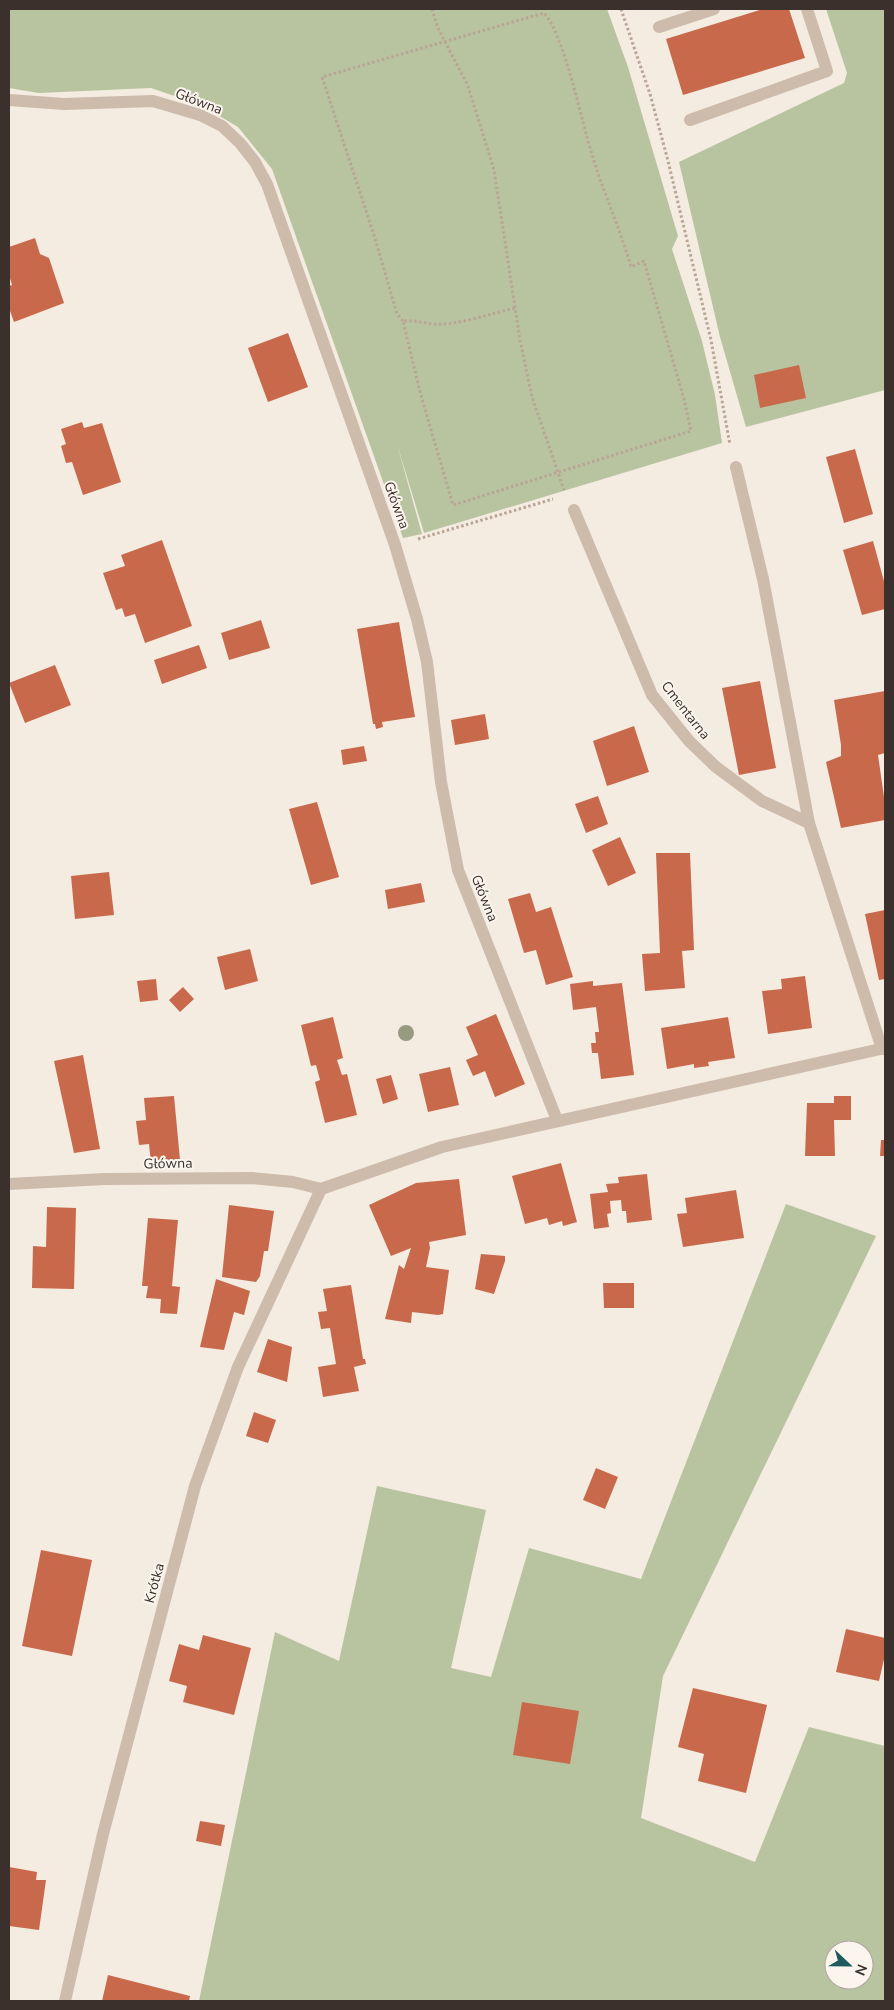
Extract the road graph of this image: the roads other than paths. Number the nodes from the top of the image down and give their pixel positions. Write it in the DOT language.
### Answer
graph roads {
  1 [pos="714,9"];
  2 [pos="807,9"];
  3 [pos="659,27"];
  4 [pos="9,100"];
  5 [pos="690,120"];
  6 [pos="736,468"];
  7 [pos="574,510"];
  8 [pos="809,823"];
  9 [pos="884,1049"];
  10 [pos="557,1120"];
  11 [pos="9,1184"];
  12 [pos="322,1189"];
  13 [pos="65,2001"];
  1 -- 3 [label="street"];
  2 -- 5 [label="street"];
  4 -- 10 [label="street, Główna"];
  6 -- 8 [label="street"];
  7 -- 8 [label="street, Cmentarna"];
  8 -- 9 [label="street"];
  9 -- 10 [label="street"];
  10 -- 12 [label="street"];
  11 -- 12 [label="street, Główna"];
  12 -- 13 [label="street, Krótka"];
}
